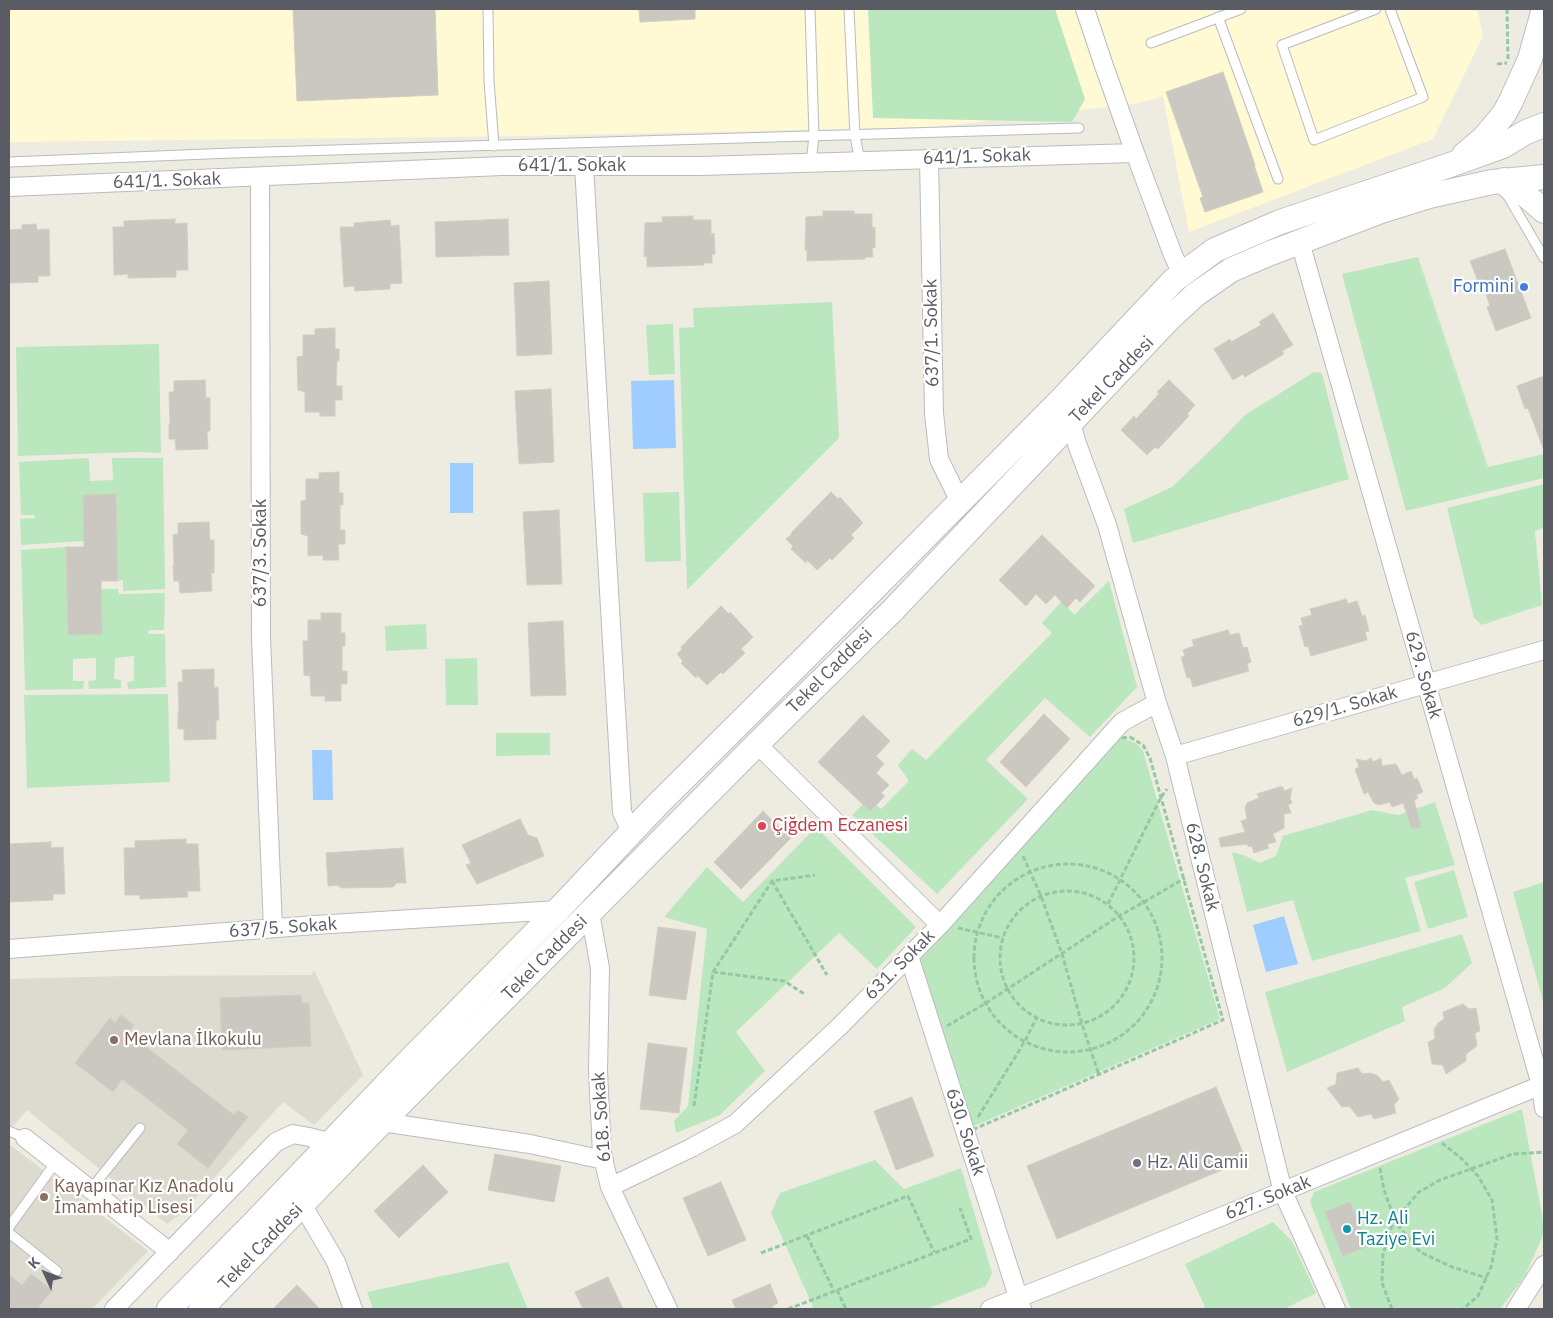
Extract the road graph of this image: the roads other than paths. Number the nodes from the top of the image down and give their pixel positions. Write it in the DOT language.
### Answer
graph roads {
  1 [pos="488,9"];
  2 [pos="810,9"];
  3 [pos="849,9"];
  4 [pos="1085,9"];
  5 [pos="1241,9"];
  6 [pos="1376,9"];
  7 [pos="1390,9"];
  8 [pos="1544,9"];
  9 [pos="1218,17"];
  10 [pos="1152,43"];
  11 [pos="1544,125"];
  12 [pos="1079,128"];
  13 [pos="814,136"];
  14 [pos="855,136"];
  15 [pos="494,146"];
  16 [pos="1136,153"];
  17 [pos="929,159"];
  18 [pos="860,161"];
  19 [pos="9,162"];
  20 [pos="811,163"];
  21 [pos="1450,165"];
  22 [pos="584,166"];
  23 [pos="260,177"];
  24 [pos="1544,177"];
  25 [pos="1278,179"];
  26 [pos="1498,181"];
  27 [pos="9,187"];
  28 [pos="1544,211"];
  29 [pos="1300,242"];
  30 [pos="1544,258"];
  31 [pos="1182,274"];
  32 [pos="1071,423"];
  33 [pos="960,502"];
  34 [pos="1544,650"];
  35 [pos="1425,684"];
  36 [pos="1157,703"];
  37 [pos="757,744"];
  38 [pos="1177,764"];
  39 [pos="631,832"];
  40 [pos="558,910"];
  41 [pos="590,913"];
  42 [pos="942,925"];
  43 [pos="273,928"];
  44 [pos="9,949"];
  45 [pos="909,956"];
  46 [pos="1543,1085"];
  47 [pos="1544,1108"];
  48 [pos="382,1122"];
  49 [pos="140,1128"];
  50 [pos="9,1131"];
  51 [pos="25,1138"];
  52 [pos="331,1143"];
  53 [pos="604,1160"];
  54 [pos="56,1162"];
  55 [pos="610,1187"];
  56 [pos="91,1189"];
  57 [pos="1283,1192"];
  58 [pos="302,1204"];
  59 [pos="9,1227"];
  60 [pos="9,1233"];
  61 [pos="170,1252"];
  62 [pos="1544,1265"];
  63 [pos="57,1272"];
  64 [pos="1020,1303"];
  65 [pos="114,1309"];
  66 [pos="169,1309"];
  67 [pos="201,1309"];
  68 [pos="354,1309"];
  69 [pos="668,1309"];
  70 [pos="990,1309"];
  71 [pos="1336,1309"];
  72 [pos="1516,1309"];
  1 -- 15 [label="lane"];
  2 -- 13 [label="lane"];
  3 -- 14 [label="lane"];
  4 -- 16 [label="street"];
  5 -- 9 [label="lane"];
  6 -- 7 [label="lane"];
  8 -- 21 [label="main road"];
  9 -- 10 [label="lane"];
  9 -- 25 [label="lane"];
  11 -- 21 [label="main road"];
  12 -- 14 [label="lane"];
  13 -- 14 [label="lane"];
  13 -- 15 [label="lane"];
  13 -- 20 [label="lane"];
  14 -- 18 [label="lane"];
  15 -- 19 [label="lane"];
  16 -- 17 [label="street, 641/1. Sokak"];
  16 -- 31 [label="street"];
  17 -- 18 [label="street, 641/1. Sokak"];
  17 -- 33 [label="street, 637/1. Sokak"];
  18 -- 20 [label="street, 641/1. Sokak"];
  20 -- 22 [label="street, 641/1. Sokak"];
  21 -- 31 [label="main road"];
  22 -- 23 [label="street, 641/1. Sokak"];
  22 -- 39 [label="street"];
  23 -- 27 [label="street, 641/1. Sokak"];
  23 -- 43 [label="street, 637/3. Sokak"];
  24 -- 26 [label="main road, Tekel Caddesi"];
  26 -- 28 [label="main road"];
  26 -- 29 [label="main road, Tekel Caddesi"];
  26 -- 30 [label="lane"];
  29 -- 32 [label="main road, Tekel Caddesi"];
  29 -- 35 [label="street, 629. Sokak"];
  31 -- 33 [label="main road"];
  32 -- 36 [label="street, 628. Sokak"];
  32 -- 37 [label="main road, Tekel Caddesi"];
  33 -- 39 [label="main road"];
  34 -- 35 [label="street, 629/1. Sokak"];
  35 -- 38 [label="street, 629/1. Sokak"];
  35 -- 46 [label="street, 629. Sokak"];
  36 -- 38 [label="street, 628. Sokak"];
  36 -- 42 [label="street, 631. Sokak"];
  37 -- 41 [label="main road, Tekel Caddesi"];
  37 -- 42 [label="street"];
  38 -- 57 [label="street, 628. Sokak"];
  39 -- 40 [label="main road"];
  40 -- 43 [label="street, 637/5. Sokak"];
  40 -- 52 [label="main road"];
  41 -- 48 [label="main road, Tekel Caddesi"];
  41 -- 53 [label="street, 618. Sokak"];
  42 -- 45 [label="street, 631. Sokak"];
  43 -- 44 [label="street, 637/5. Sokak"];
  45 -- 55 [label="street, 631. Sokak"];
  45 -- 64 [label="street, 630. Sokak"];
  46 -- 47 [label="street, 629. Sokak"];
  46 -- 57 [label="street, 627. Sokak"];
  48 -- 53 [label="street"];
  48 -- 58 [label="main road, Tekel Caddesi"];
  49 -- 56 [label="lane"];
  50 -- 51 [label="lane"];
  51 -- 54 [label="street"];
  52 -- 61 [label="street"];
  52 -- 66 [label="main road"];
  53 -- 55 [label="street, 618. Sokak"];
  54 -- 56 [label="street"];
  54 -- 59 [label="lane"];
  55 -- 69 [label="street, 618. Sokak"];
  56 -- 61 [label="street"];
  57 -- 64 [label="street, 627. Sokak"];
  57 -- 71 [label="street, 628. Sokak"];
  58 -- 67 [label="main road, Tekel Caddesi"];
  58 -- 68 [label="street"];
  60 -- 63 [label="lane"];
  61 -- 65 [label="street"];
  62 -- 72 [label="street"];
  64 -- 70 [label="street, 627. Sokak"];
}
